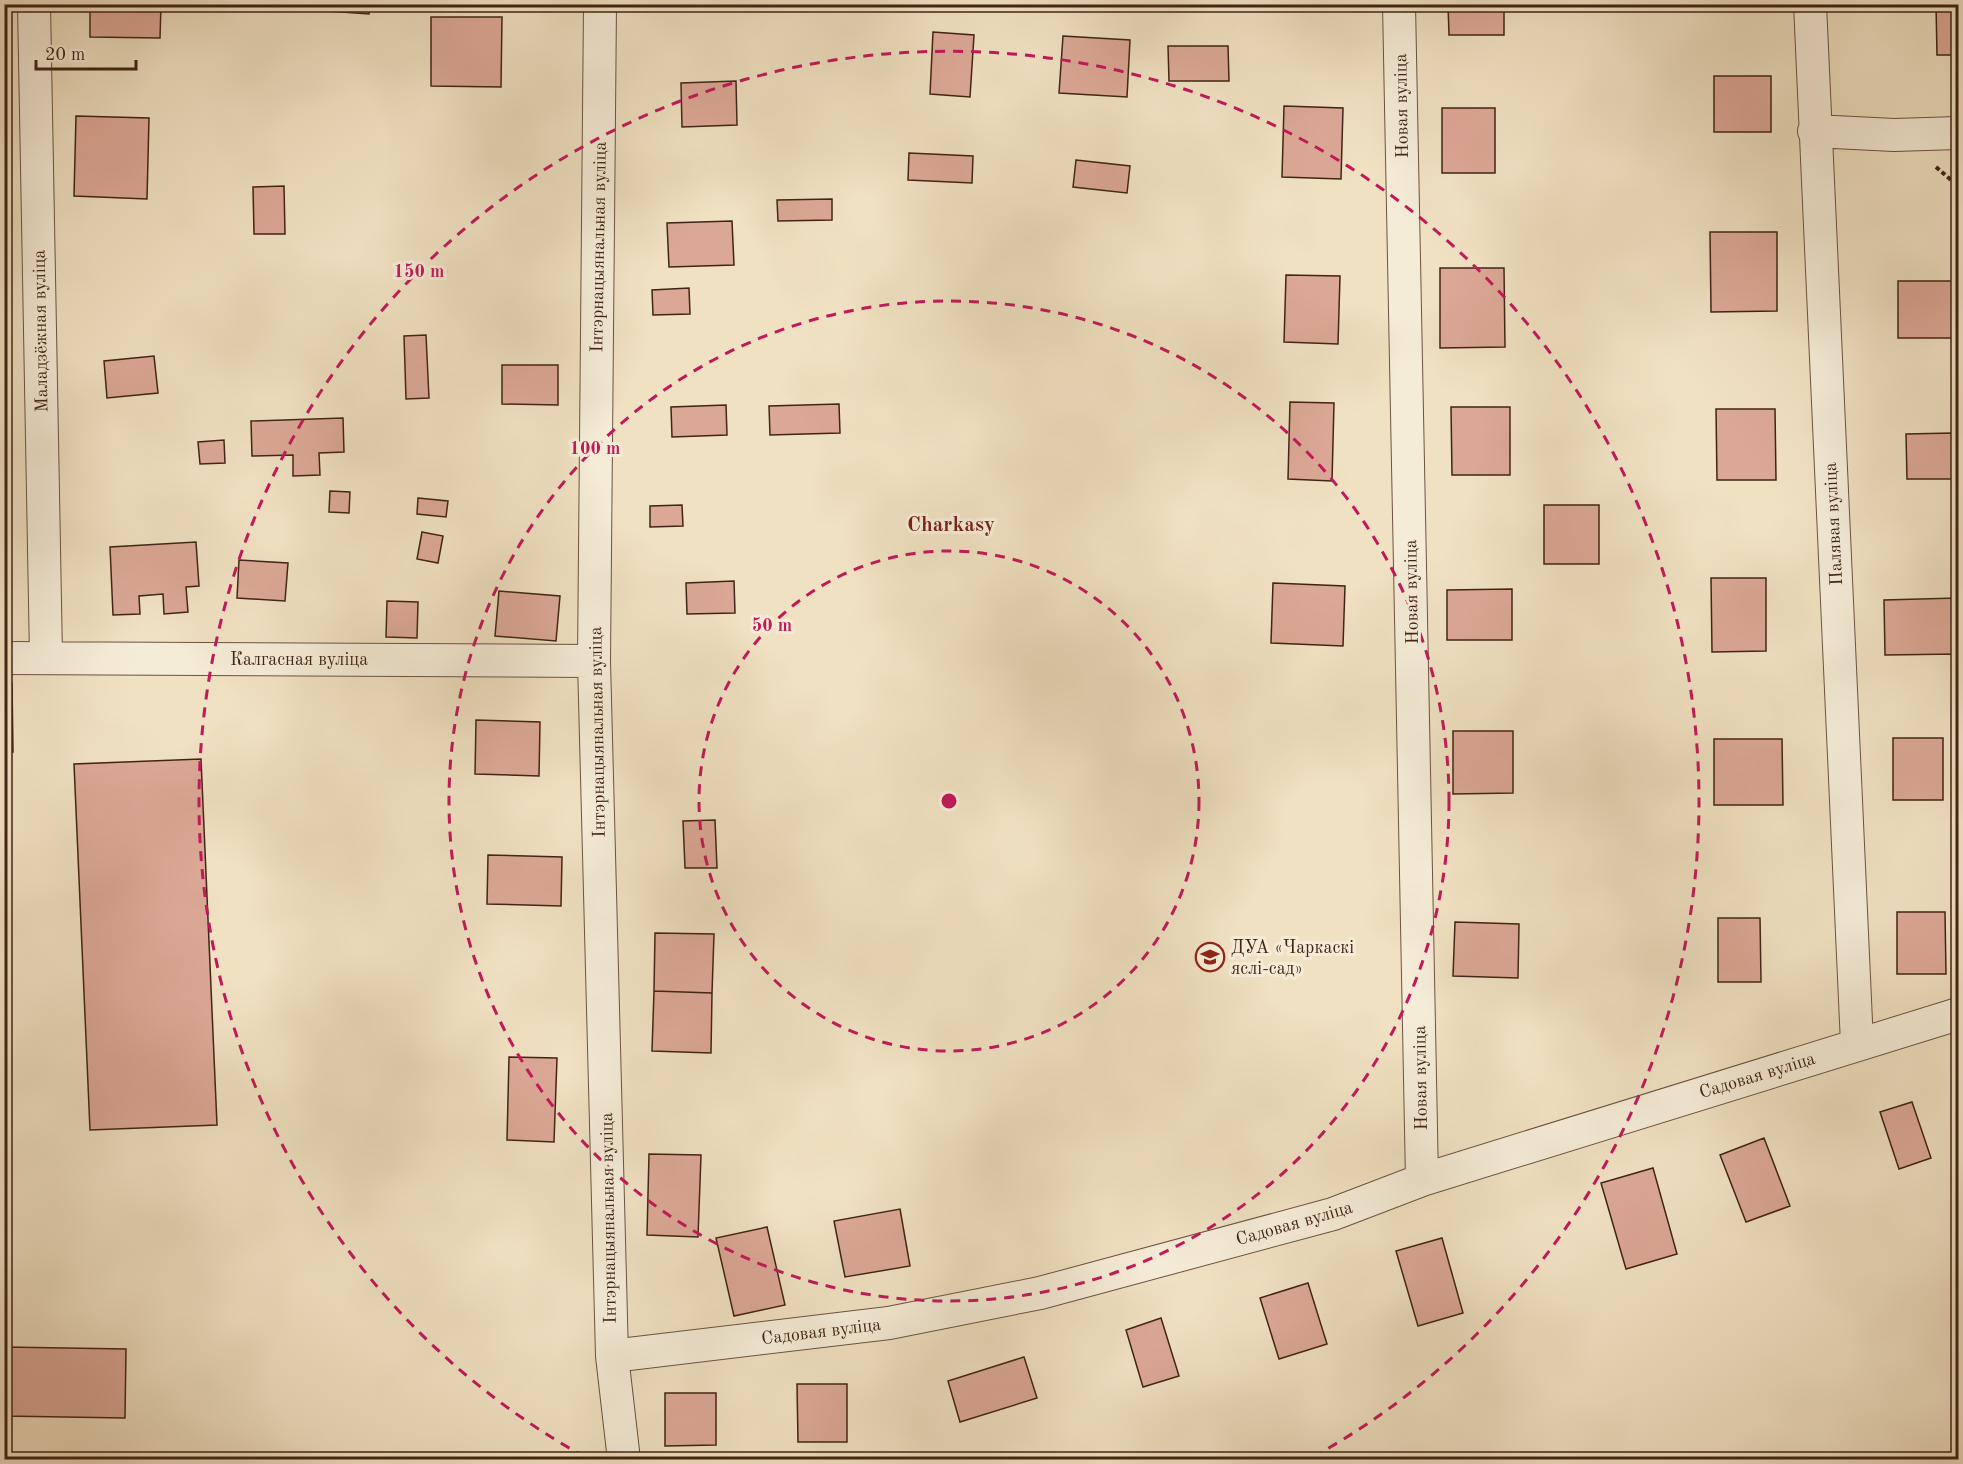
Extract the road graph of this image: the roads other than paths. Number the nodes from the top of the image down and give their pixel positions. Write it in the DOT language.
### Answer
graph roads {
  1 [pos="34,4"];
  2 [pos="600,4"];
  3 [pos="1400,4"];
  4 [pos="1810,4"];
  5 [pos="1814,131"];
  6 [pos="1959,133"];
  7 [pos="46,657"];
  8 [pos="4,658"];
  9 [pos="594,661"];
  10 [pos="1959,1014"];
  11 [pos="1857,1044"];
  12 [pos="1422,1180"];
  13 [pos="612,1356"];
  14 [pos="624,1460"];
  1 -- 7 [label="street, Маладзёжная вуліца"];
  2 -- 9 [label="street, Інтэрнацыянальная вуліца"];
  3 -- 12 [label="street, Новая вуліца"];
  4 -- 5 [label="street, Палявая вуліца"];
  5 -- 6 [label="street"];
  5 -- 11 [label="street, Палявая вуліца"];
  7 -- 8 [label="street, Калгасная вуліца"];
  7 -- 9 [label="street, Калгасная вуліца"];
  9 -- 13 [label="street, Інтэрнацыянальная вуліца"];
  10 -- 11 [label="street, Садовая вуліца"];
  11 -- 12 [label="street, Садовая вуліца"];
  12 -- 13 [label="street, Садовая вуліца"];
  13 -- 14 [label="street, Інтэрнацыянальная вуліца"];
}
